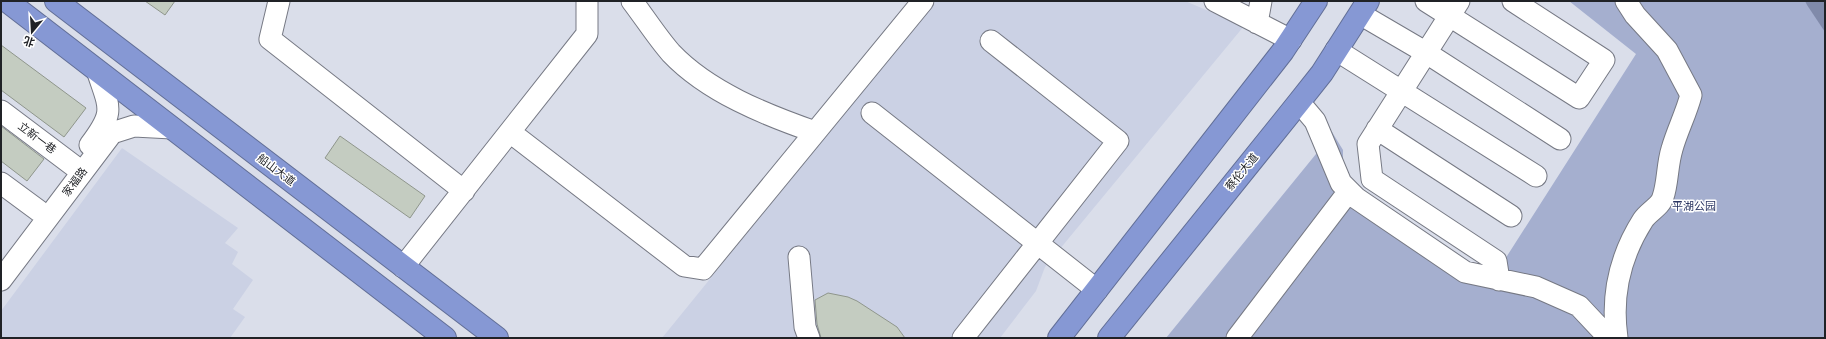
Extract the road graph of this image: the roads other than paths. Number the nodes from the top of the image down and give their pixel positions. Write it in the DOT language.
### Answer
graph roads {
  1 [pos="7,1"];
  2 [pos="56,1"];
  3 [pos="279,1"];
  4 [pos="632,1"];
  5 [pos="923,1"];
  6 [pos="1215,1"];
  7 [pos="1261,1"];
  8 [pos="1316,1"];
  9 [pos="1426,1"];
  10 [pos="1513,1"];
  11 [pos="1626,1"];
  12 [pos="583,4"];
  13 [pos="1364,7"];
  14 [pos="1454,8"];
  15 [pos="1257,23"];
  16 [pos="1291,40"];
  17 [pos="991,41"];
  18 [pos="1336,50"];
  19 [pos="1425,52"];
  20 [pos="98,73"];
  21 [pos="1402,90"];
  22 [pos="1299,102"];
  23 [pos="1,111"];
  24 [pos="872,113"];
  25 [pos="172,128"];
  26 [pos="1377,129"];
  27 [pos="510,132"];
  28 [pos="815,132"];
  29 [pos="1560,139"];
  30 [pos="74,166"];
  31 [pos="1536,176"];
  32 [pos="1,183"];
  33 [pos="1382,185"];
  34 [pos="464,191"];
  35 [pos="1350,191"];
  36 [pos="1369,207"];
  37 [pos="39,211"];
  38 [pos="1511,216"];
  39 [pos="1038,243"];
  40 [pos="799,256"];
  41 [pos="1,261"];
  42 [pos="404,267"];
  43 [pos="1,280"];
  44 [pos="1499,280"];
  45 [pos="1097,290"];
  46 [pos="445,338"];
  47 [pos="497,338"];
  48 [pos="809,338"];
  49 [pos="963,338"];
  50 [pos="1059,338"];
  51 [pos="1109,338"];
  52 [pos="1237,338"];
  53 [pos="1609,338"];
  54 [pos="1617,338"];
  1 -- 20 [label="highway"];
  2 -- 42 [label="highway, 船山大道"];
  3 -- 34 [label="street"];
  4 -- 28 [label="street"];
  5 -- 28 [label="street"];
  6 -- 15 [label="street"];
  7 -- 15 [label="street"];
  8 -- 16 [label="highway"];
  9 -- 14 [label="street"];
  10 -- 14 [label="street"];
  11 -- 54 [label="street"];
  12 -- 27 [label="street"];
  13 -- 18 [label="highway, 蔡伦大道"];
  13 -- 19 [label="street"];
  14 -- 19 [label="street"];
  15 -- 16 [label="street"];
  16 -- 45 [label="highway"];
  17 -- 39 [label="street"];
  18 -- 21 [label="street"];
  18 -- 22 [label="highway, 蔡伦大道"];
  19 -- 21 [label="street"];
  19 -- 29 [label="street"];
  20 -- 25 [label="highway"];
  20 -- 30 [label="street, 家福路"];
  21 -- 26 [label="street"];
  21 -- 31 [label="street"];
  22 -- 35 [label="street"];
  22 -- 51 [label="highway, 蔡伦大道"];
  23 -- 30 [label="street, 立新一巷"];
  24 -- 39 [label="street"];
  25 -- 43 [label="street, 家福路"];
  25 -- 46 [label="highway"];
  26 -- 33 [label="street"];
  26 -- 38 [label="street"];
  27 -- 28 [label="street"];
  27 -- 34 [label="street"];
  30 -- 37 [label="street, 家福路"];
  32 -- 37 [label="street"];
  33 -- 36 [label="street"];
  33 -- 44 [label="street"];
  34 -- 42 [label="street"];
  35 -- 36 [label="street"];
  35 -- 52 [label="street"];
  36 -- 44 [label="street"];
  37 -- 41 [label="street, 家福路"];
  39 -- 45 [label="street"];
  39 -- 49 [label="street"];
  40 -- 48 [label="street"];
  42 -- 47 [label="highway, 船山大道"];
  44 -- 53 [label="street"];
  45 -- 50 [label="highway"];
}
